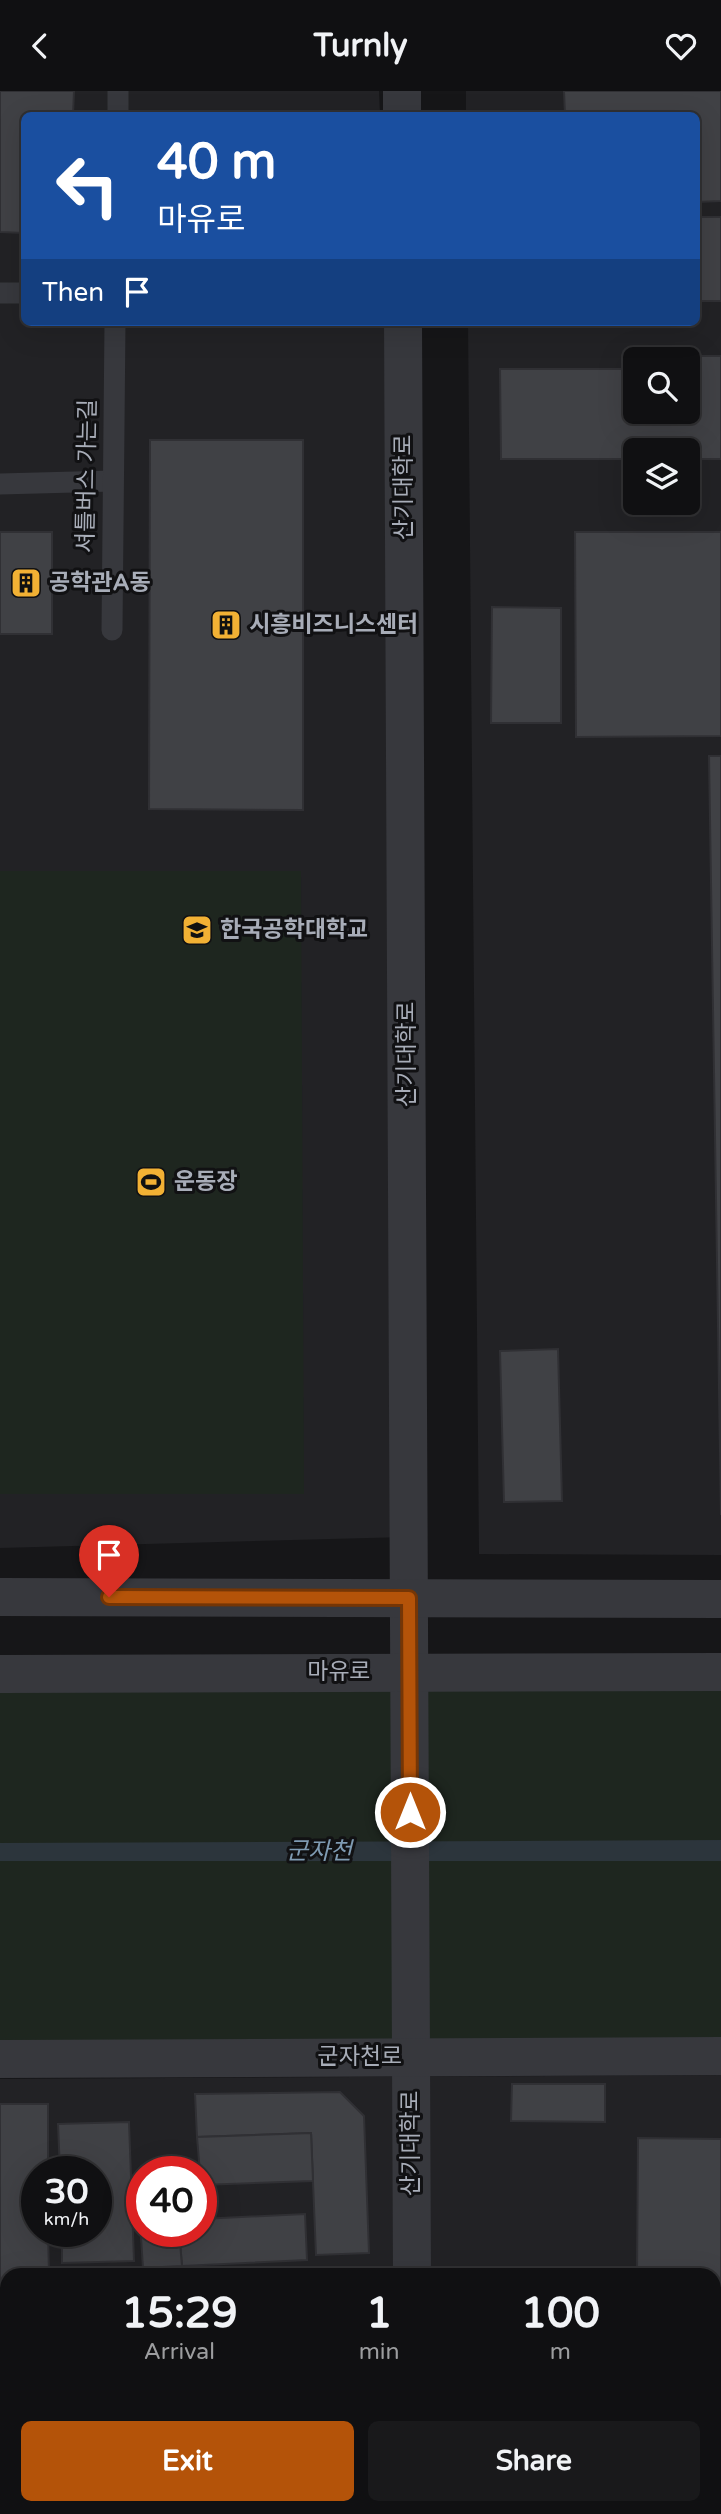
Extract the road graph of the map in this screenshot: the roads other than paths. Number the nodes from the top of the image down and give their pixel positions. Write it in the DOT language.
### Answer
graph roads {
  1 [pos="118,91"];
  2 [pos="402,91"];
  3 [pos="118,112"];
  4 [pos="402,112"];
  5 [pos="0,293"];
  6 [pos="21,293"];
  7 [pos="116,326"];
  8 [pos="403,326"];
  9 [pos="112,481"];
  10 [pos="0,484"];
  11 [pos="112,630"];
  12 [pos="0,1597"];
  13 [pos="409,1598"];
  14 [pos="721,1599"];
  15 [pos="409,1672"];
  16 [pos="721,1672"];
  17 [pos="0,1674"];
  18 [pos="721,2056"];
  19 [pos="411,2057"];
  20 [pos="0,2059"];
  21 [pos="412,2268"];
  1 -- 3 [label="lane"];
  2 -- 4 [label="street"];
  5 -- 6 [label="lane"];
  7 -- 9 [label="lane, 셔틀버스 가는길"];
  8 -- 13 [label="street, 산기대학로"];
  9 -- 10 [label="lane"];
  9 -- 11 [label="lane, 셔틀버스 가는길"];
  12 -- 13 [label="street"];
  13 -- 14 [label="street"];
  13 -- 15 [label="street, 산기대학로"];
  15 -- 16 [label="street, 마유로"];
  15 -- 17 [label="street, 마유로"];
  15 -- 19 [label="street, 산기대학로"];
  18 -- 19 [label="street, 군자천로"];
  19 -- 20 [label="street, 군자천로"];
  19 -- 21 [label="street, 산기대학로"];
}
